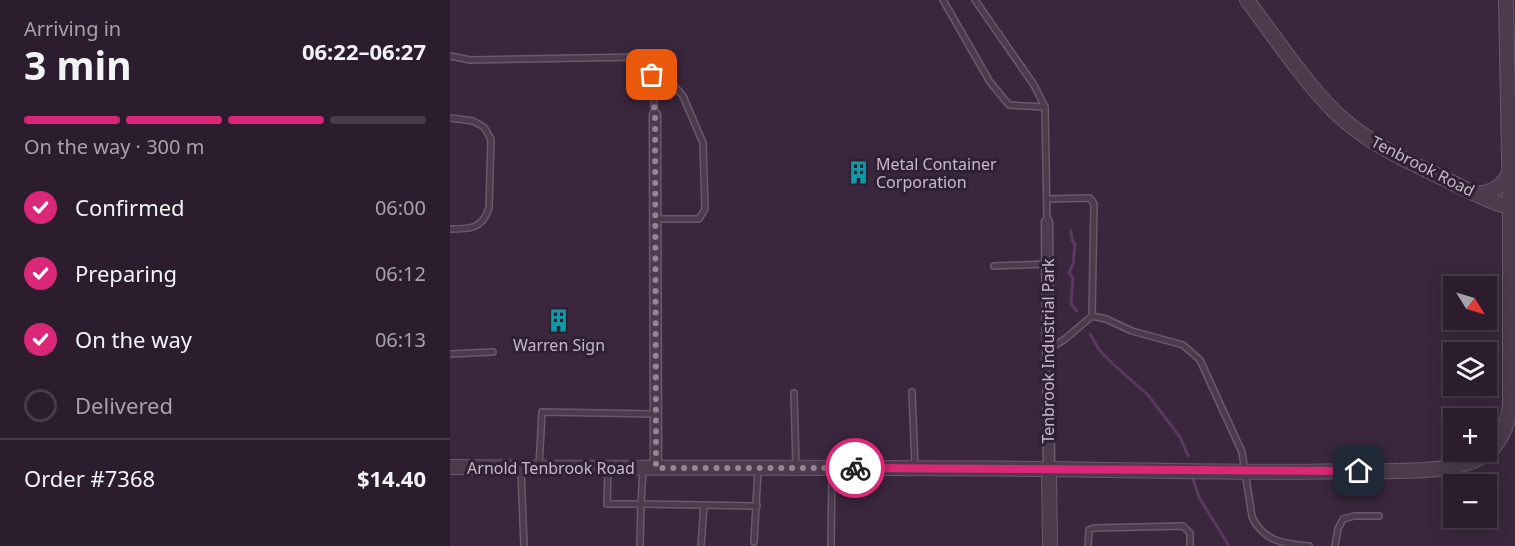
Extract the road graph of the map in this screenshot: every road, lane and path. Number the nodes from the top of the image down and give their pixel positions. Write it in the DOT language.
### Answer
graph roads {
  1 [pos="943,0"];
  2 [pos="975,0"];
  3 [pos="1247,0"];
  4 [pos="1509,9"];
  5 [pos="450,56"];
  6 [pos="652,75"];
  7 [pos="1045,107"];
  8 [pos="655,115"];
  9 [pos="450,118"];
  10 [pos="1509,172"];
  11 [pos="1475,194"];
  12 [pos="1048,199"];
  13 [pos="1513,208"];
  14 [pos="655,219"];
  15 [pos="1047,222"];
  16 [pos="450,230"];
  17 [pos="1513,254"];
  18 [pos="1047,264"];
  19 [pos="994,266"];
  20 [pos="1092,316"];
  21 [pos="1048,350"];
  22 [pos="493,352"];
  23 [pos="450,354"];
  24 [pos="912,392"];
  25 [pos="794,393"];
  26 [pos="656,414"];
  27 [pos="450,467"];
  28 [pos="758,467"];
  29 [pos="795,467"];
  30 [pos="915,467"];
  31 [pos="521,468"];
  32 [pos="539,468"];
  33 [pos="608,468"];
  34 [pos="650,468"];
  35 [pos="832,468"];
  36 [pos="1049,469"];
  37 [pos="1246,472"];
  38 [pos="641,504"];
  39 [pos="704,505"];
  40 [pos="757,506"];
  41 [pos="1379,516"];
  42 [pos="754,542"];
  43 [pos="524,546"];
  44 [pos="640,546"];
  45 [pos="701,546"];
  46 [pos="831,546"];
  47 [pos="1050,546"];
  48 [pos="1088,546"];
  49 [pos="1190,546"];
  50 [pos="1310,546"];
  51 [pos="1335,546"];
  1 -- 7 [label="lane"];
  2 -- 7 [label="lane"];
  3 -- 11 [label="street, Tenbrook Road"];
  4 -- 10 [label="street"];
  5 -- 6 [label="lane"];
  6 -- 8 [label="lane"];
  6 -- 14 [label="lane"];
  7 -- 12 [label="lane"];
  8 -- 14 [label="street"];
  9 -- 16 [label="lane"];
  10 -- 11 [label="street"];
  10 -- 13 [label="street"];
  11 -- 13 [label="street, Tenbrook Road"];
  12 -- 15 [label="lane"];
  12 -- 20 [label="lane"];
  13 -- 17 [label="street"];
  14 -- 26 [label="street"];
  15 -- 18 [label="street, Tenbrook Industrial Park"];
  17 -- 37 [label="street"];
  18 -- 19 [label="lane"];
  18 -- 21 [label="street, Tenbrook Industrial Park"];
  20 -- 21 [label="lane"];
  20 -- 37 [label="lane"];
  21 -- 36 [label="street, Tenbrook Industrial Park"];
  22 -- 23 [label="lane"];
  24 -- 30 [label="lane"];
  25 -- 29 [label="lane"];
  26 -- 32 [label="lane"];
  26 -- 34 [label="street"];
  27 -- 31 [label="street, Arnold Tenbrook Road"];
  28 -- 29 [label="street, Arnold Tenbrook Road"];
  28 -- 34 [label="street, Arnold Tenbrook Road"];
  28 -- 40 [label="lane"];
  29 -- 35 [label="street, Arnold Tenbrook Road"];
  30 -- 35 [label="street, Arnold Tenbrook Road"];
  30 -- 36 [label="street, Arnold Tenbrook Road"];
  31 -- 32 [label="street, Arnold Tenbrook Road"];
  31 -- 43 [label="lane"];
  32 -- 33 [label="street, Arnold Tenbrook Road"];
  33 -- 34 [label="street, Arnold Tenbrook Road"];
  33 -- 38 [label="lane"];
  34 -- 38 [label="lane"];
  35 -- 46 [label="lane"];
  36 -- 37 [label="street"];
  36 -- 47 [label="street"];
  37 -- 50 [label="lane"];
  38 -- 39 [label="lane"];
  38 -- 44 [label="lane"];
  39 -- 40 [label="lane"];
  39 -- 45 [label="lane"];
  40 -- 42 [label="lane"];
  41 -- 51 [label="lane"];
  48 -- 49 [label="lane"];
}
